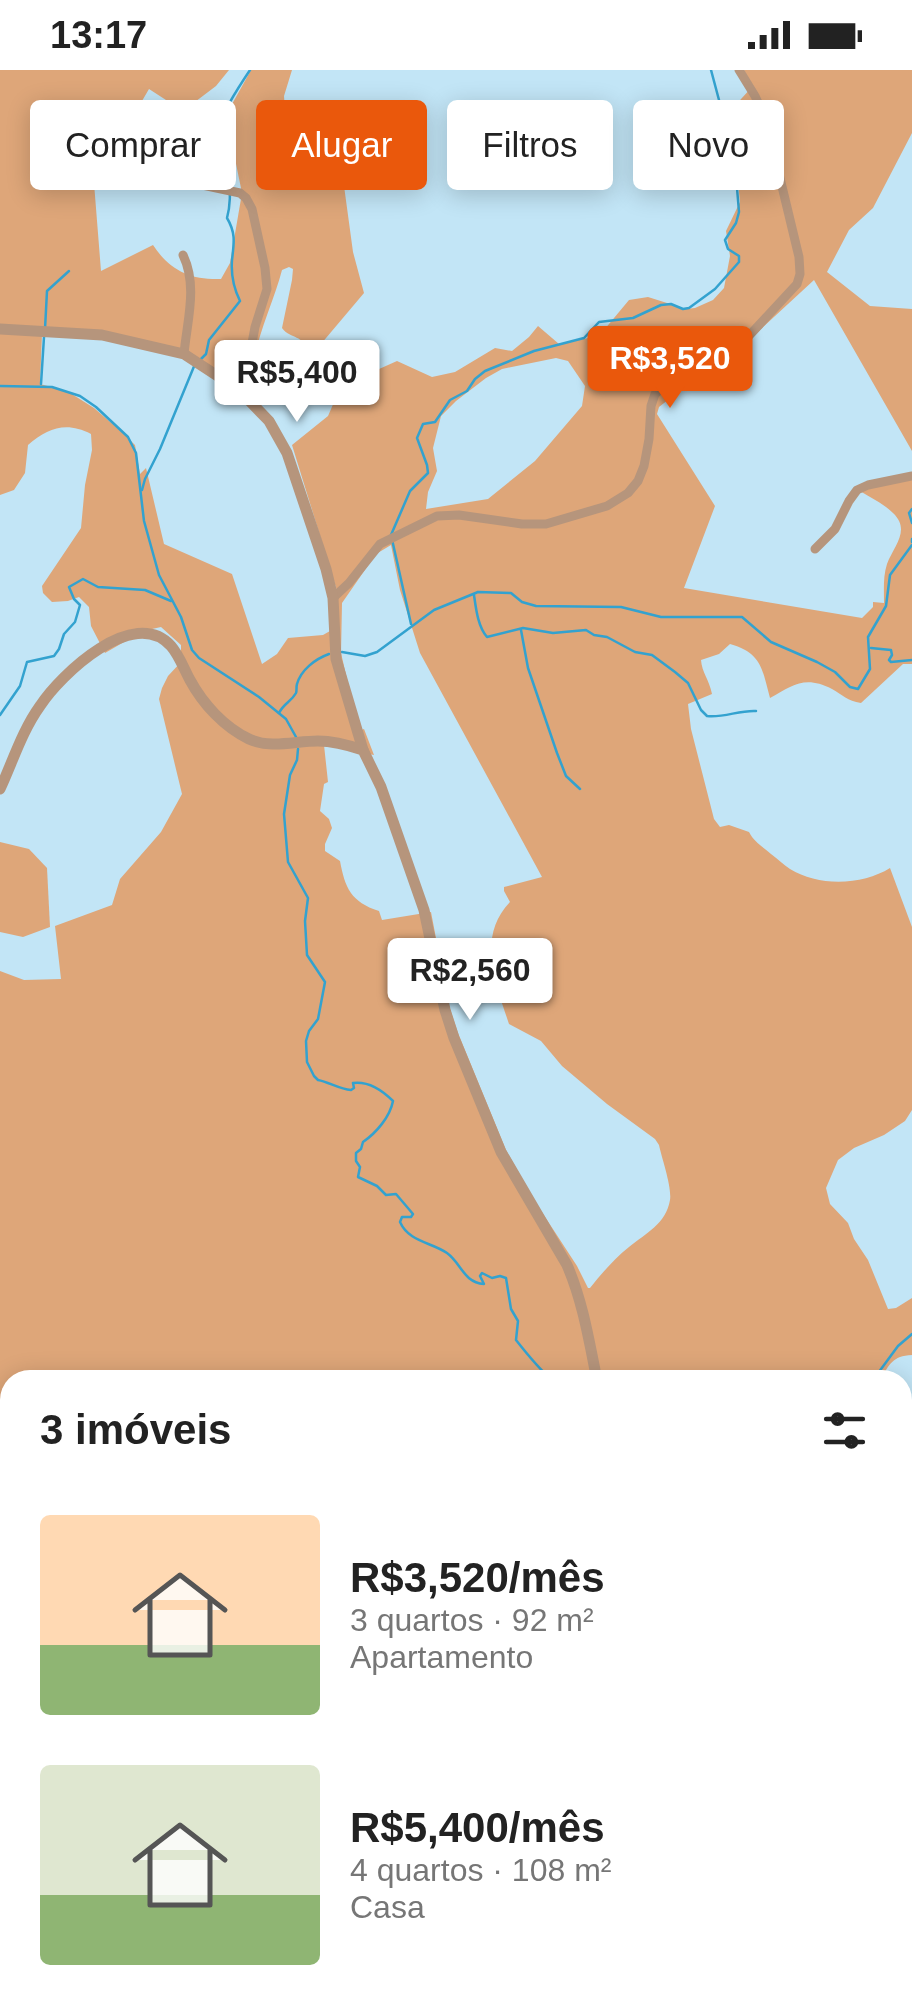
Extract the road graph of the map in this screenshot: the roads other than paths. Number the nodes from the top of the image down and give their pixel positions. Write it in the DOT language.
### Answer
graph roads {
  1 [pos="738,70"];
  2 [pos="226,190"];
  3 [pos="183,255"];
  4 [pos="0,329"];
  5 [pos="184,354"];
  6 [pos="239,390"];
  7 [pos="912,476"];
  8 [pos="816,550"];
  9 [pos="333,598"];
  10 [pos="363,750"];
  11 [pos="0,789"];
  12 [pos="595,1370"];
  1 -- 9 [label="street"];
  2 -- 6 [label="street"];
  3 -- 5 [label="street"];
  4 -- 5 [label="street"];
  5 -- 6 [label="street"];
  6 -- 9 [label="street"];
  7 -- 8 [label="street"];
  9 -- 10 [label="street"];
  10 -- 11 [label="street"];
  10 -- 12 [label="street"];
}
